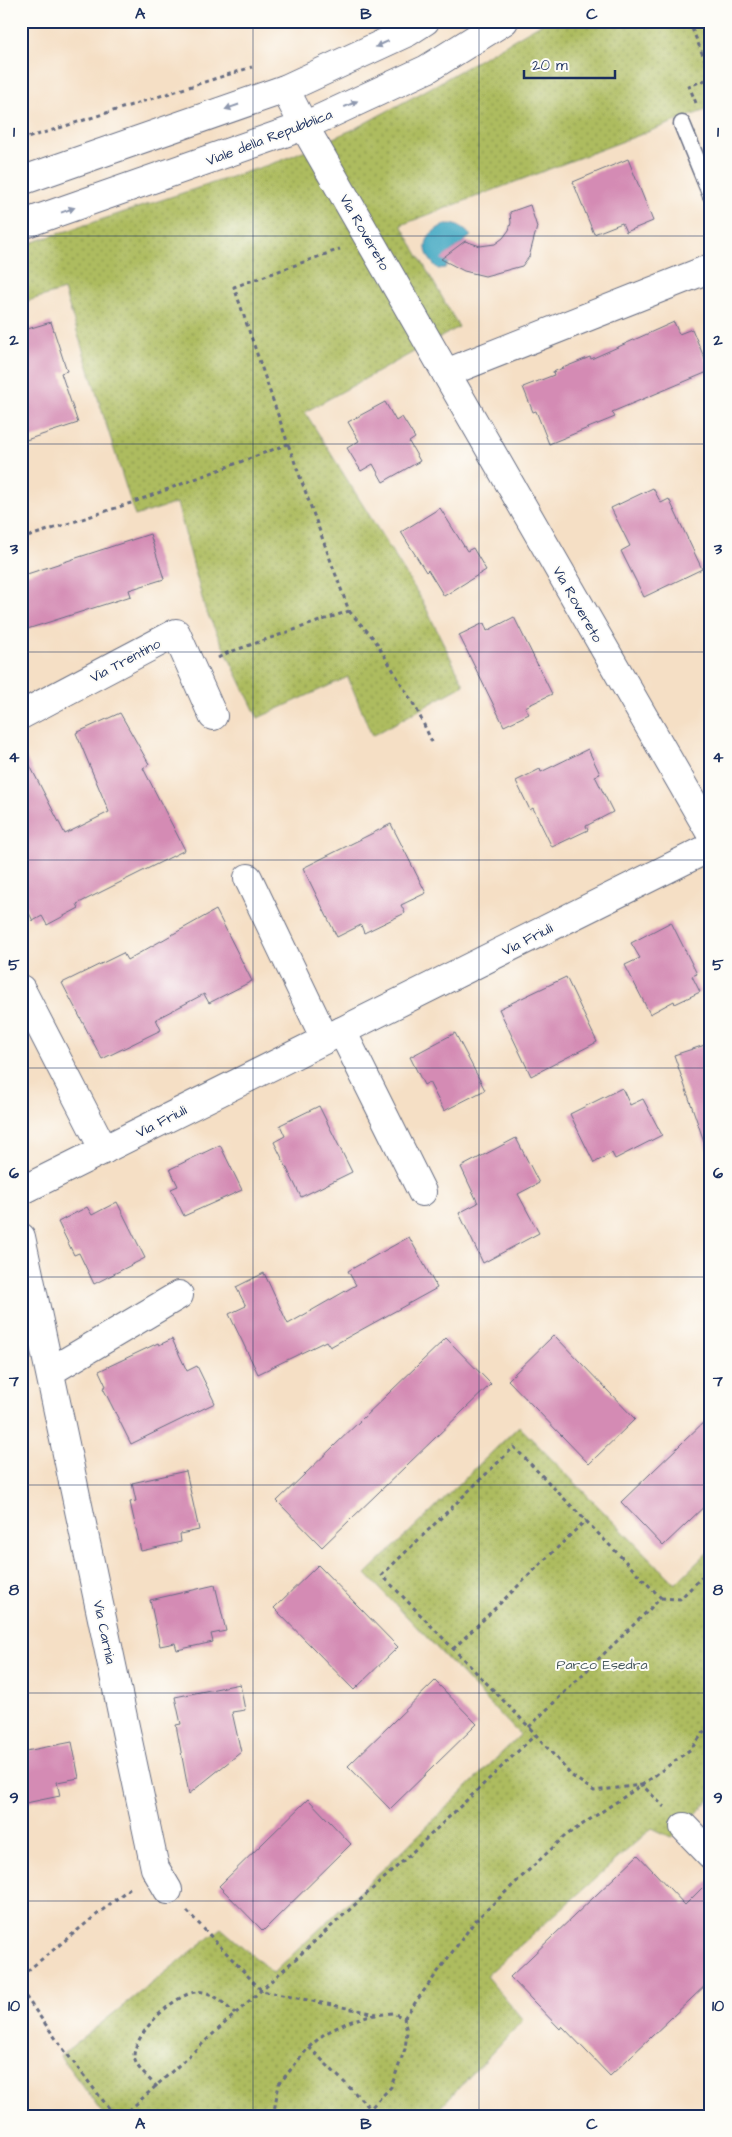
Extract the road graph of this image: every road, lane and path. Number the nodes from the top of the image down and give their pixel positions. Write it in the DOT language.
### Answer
graph roads {
  1 [pos="425,21"];
  2 [pos="504,21"];
  3 [pos="688,21"];
  4 [pos="258,65"];
  5 [pos="711,75"];
  6 [pos="285,89"];
  7 [pos="682,124"];
  8 [pos="304,126"];
  9 [pos="21,140"];
  10 [pos="21,181"];
  11 [pos="711,195"];
  12 [pos="21,225"];
  13 [pos="369,239"];
  14 [pos="711,268"];
  15 [pos="446,373"];
  16 [pos="288,444"];
  17 [pos="21,539"];
  18 [pos="349,611"];
  19 [pos="194,672"];
  20 [pos="21,715"];
  21 [pos="213,716"];
  22 [pos="433,744"];
  23 [pos="711,834"];
  24 [pos="711,847"];
  25 [pos="248,878"];
  26 [pos="21,989"];
  27 [pos="334,1035"];
  28 [pos="104,1150"];
  29 [pos="21,1191"];
  30 [pos="422,1192"];
  31 [pos="21,1237"];
  32 [pos="178,1295"];
  33 [pos="51,1371"];
  34 [pos="586,1520"];
  35 [pos="711,1568"];
  36 [pos="662,1598"];
  37 [pos="453,1650"];
  38 [pos="711,1723"];
  39 [pos="529,1726"];
  40 [pos="535,1734"];
  41 [pos="642,1785"];
  42 [pos="684,1827"];
  43 [pos="711,1855"];
  44 [pos="161,1879"];
  45 [pos="187,1911"];
  46 [pos="21,1976"];
  47 [pos="21,1990"];
  48 [pos="262,1991"];
  49 [pos="235,2014"];
  50 [pos="380,2014"];
  51 [pos="404,2018"];
  52 [pos="309,2048"];
  53 [pos="156,2088"];
  54 [pos="370,2108"];
  55 [pos="115,2116"];
  56 [pos="124,2116"];
  57 [pos="274,2116"];
  58 [pos="363,2116"];
  1 -- 6 [label="street, one-way"];
  8 -- 2 [label="street, Viale della Repubblica, one-way"];
  3 -- 5 [label="path"];
  4 -- 9 [label="path"];
  6 -- 8 [label="street, Via Rovereto"];
  6 -- 10 [label="street, one-way"];
  7 -- 11 [label="lane"];
  12 -- 8 [label="street, Viale della Repubblica, one-way"];
  8 -- 13 [label="street, Via Rovereto"];
  13 -- 15 [label="street, Via Rovereto"];
  13 -- 16 [label="path"];
  14 -- 15 [label="street"];
  15 -- 23 [label="street, Via Rovereto"];
  16 -- 17 [label="path"];
  16 -- 18 [label="path"];
  18 -- 19 [label="path"];
  18 -- 22 [label="path"];
  19 -- 20 [label="street, Via Trentino"];
  19 -- 21 [label="street, Via Trentino"];
  24 -- 27 [label="street, Via Friuli"];
  25 -- 27 [label="street"];
  26 -- 28 [label="street"];
  27 -- 28 [label="street, Via Friuli"];
  27 -- 30 [label="street"];
  28 -- 29 [label="street, Via Friuli"];
  31 -- 33 [label="street, Via Carnia"];
  32 -- 33 [label="street"];
  33 -- 44 [label="street, Via Carnia"];
  34 -- 36 [label="path"];
  34 -- 37 [label="path"];
  34 -- 37 [label="path"];
  35 -- 36 [label="path"];
  36 -- 39 [label="path"];
  37 -- 39 [label="path"];
  38 -- 41 [label="path"];
  39 -- 40 [label="path"];
  40 -- 41 [label="path"];
  40 -- 48 [label="path"];
  41 -- 51 [label="path"];
  42 -- 43 [label="street"];
  44 -- 46 [label="path"];
  45 -- 48 [label="path"];
  47 -- 55 [label="path"];
  48 -- 49 [label="path"];
  48 -- 50 [label="path"];
  49 -- 53 [label="path"];
  49 -- 53 [label="path"];
  50 -- 51 [label="path"];
  50 -- 52 [label="path"];
  51 -- 54 [label="path"];
  52 -- 54 [label="path"];
  52 -- 57 [label="path"];
  53 -- 56 [label="path"];
  54 -- 58 [label="path"];
}
